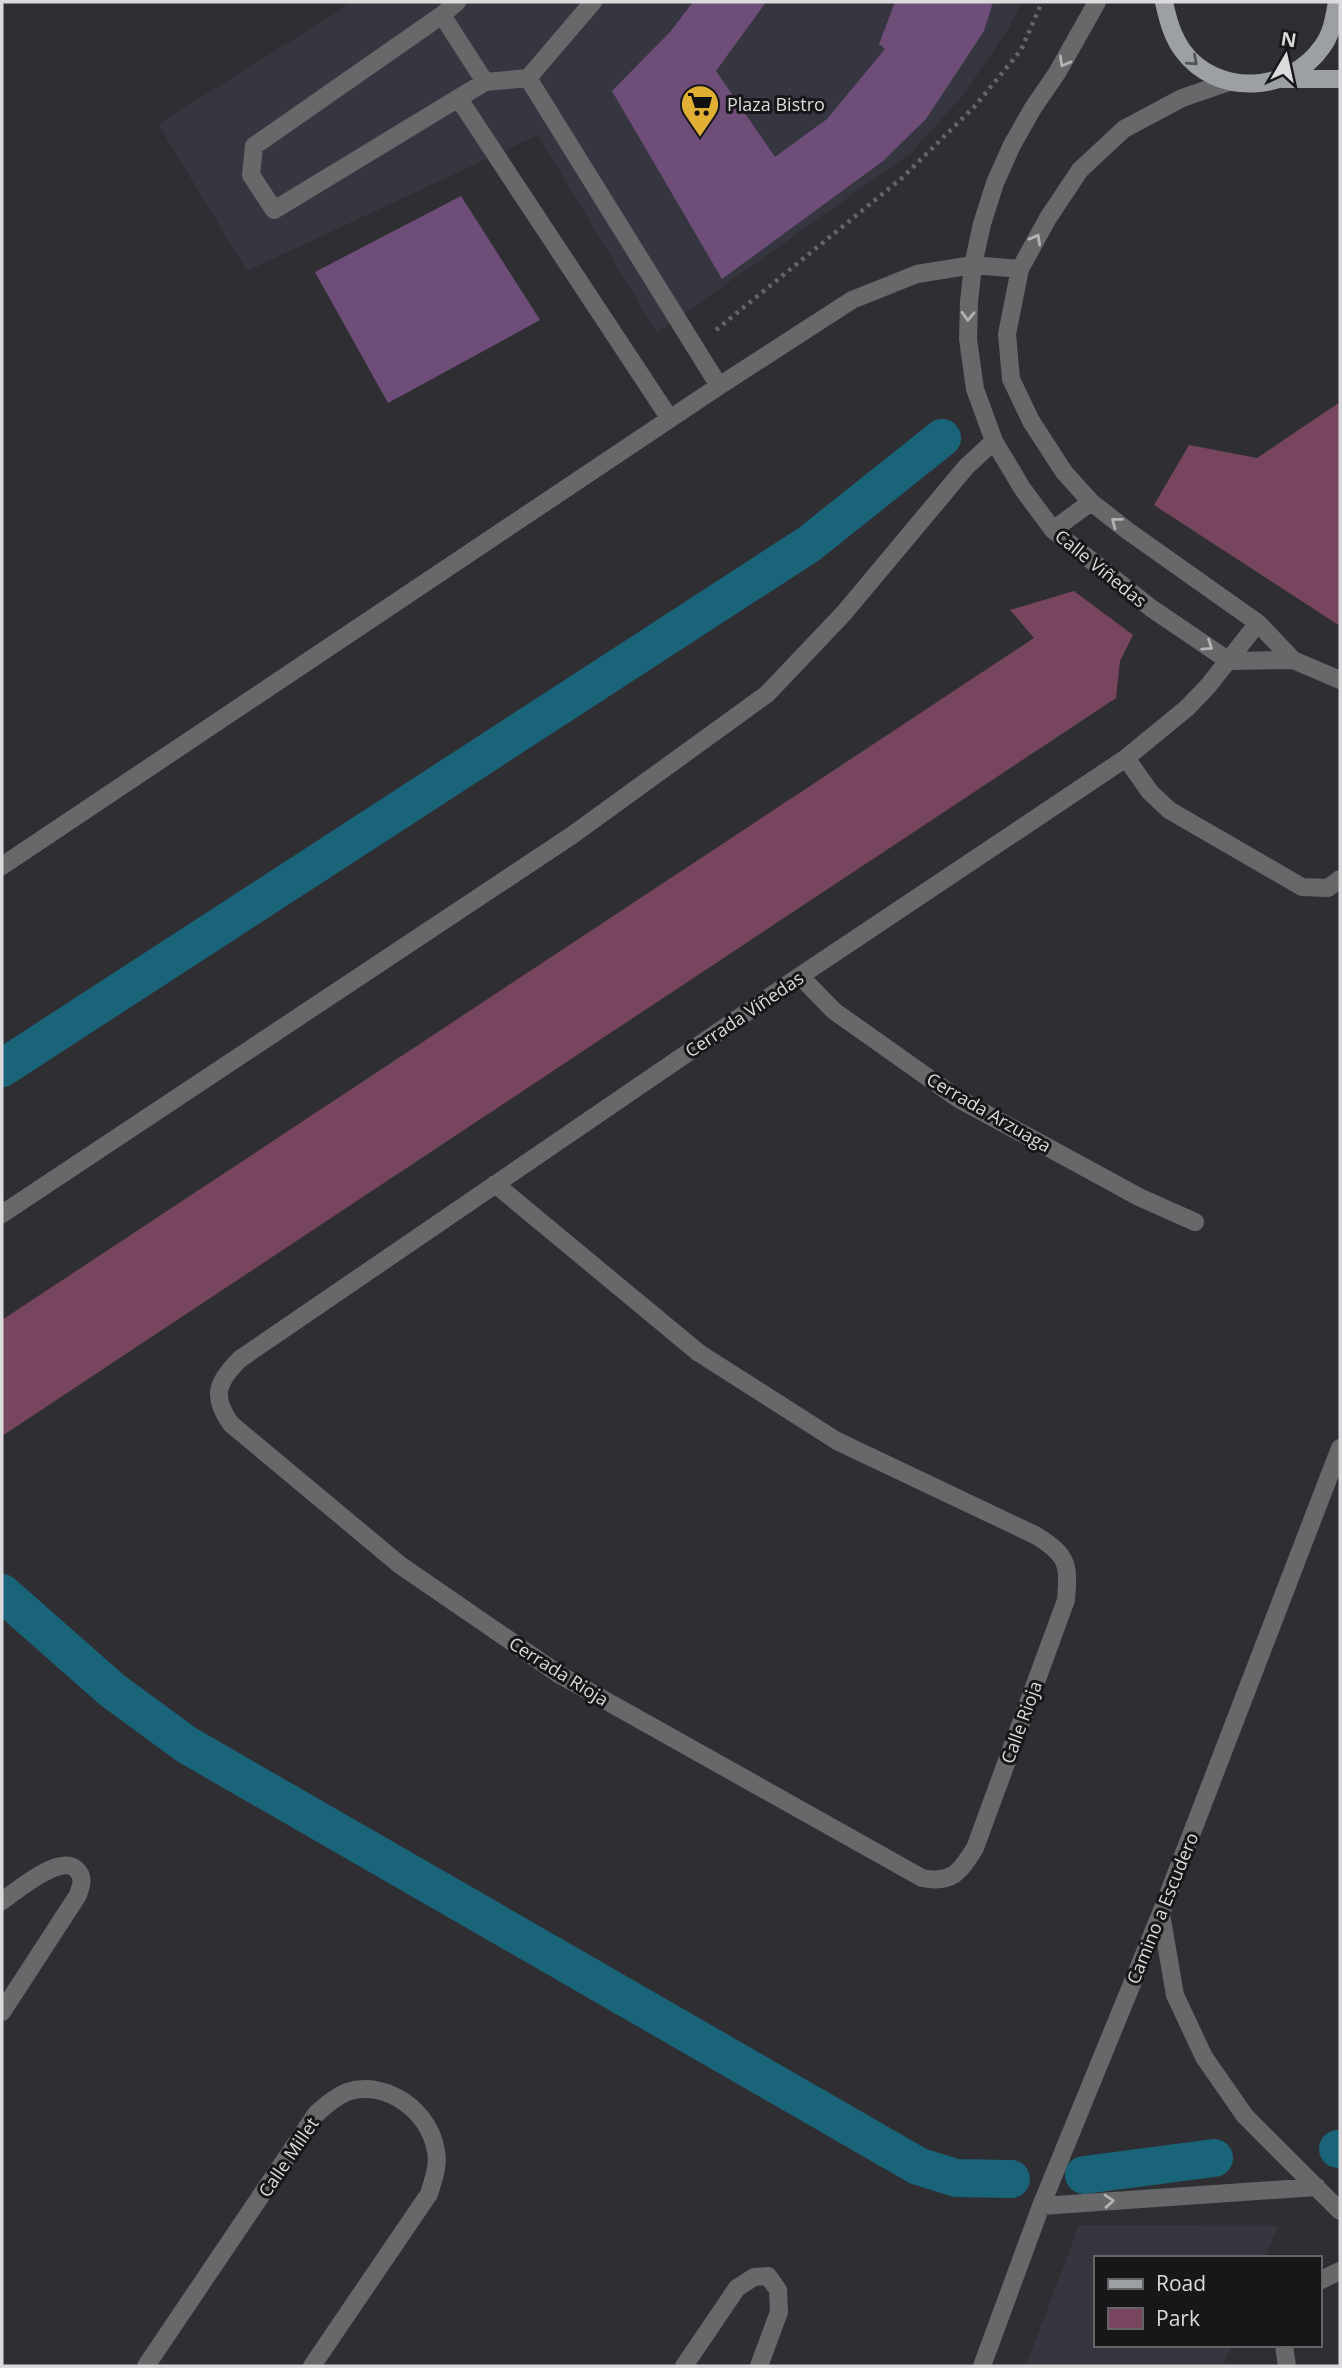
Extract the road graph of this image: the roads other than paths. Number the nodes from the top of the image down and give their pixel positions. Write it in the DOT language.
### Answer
graph roads {
  1 [pos="457,2"];
  2 [pos="593,2"];
  3 [pos="1097,2"];
  4 [pos="1164,2"];
  5 [pos="1337,2"];
  6 [pos="442,15"];
  7 [pos="528,78"];
  8 [pos="1282,79"];
  9 [pos="1340,79"];
  10 [pos="485,82"];
  11 [pos="1229,82"];
  12 [pos="459,99"];
  13 [pos="973,265"];
  14 [pos="1020,269"];
  15 [pos="719,386"];
  16 [pos="670,419"];
  17 [pos="993,441"];
  18 [pos="1091,502"];
  19 [pos="1054,530"];
  20 [pos="1258,623"];
  21 [pos="1293,660"];
  22 [pos="1230,661"];
  23 [pos="1340,680"];
  24 [pos="1126,758"];
  25 [pos="2,866"];
  26 [pos="1340,879"];
  27 [pos="800,976"];
  28 [pos="495,1184"];
  29 [pos="2,1214"];
  30 [pos="1195,1222"];
  31 [pos="218,1390"];
  32 [pos="1340,1448"];
  33 [pos="951,1877"];
  34 [pos="2,1901"];
  35 [pos="1161,1913"];
  36 [pos="2,2012"];
  37 [pos="1317,2187"];
  38 [pos="1041,2206"];
  39 [pos="1340,2211"];
  40 [pos="1340,2271"];
  41 [pos="1321,2280"];
  42 [pos="1284,2347"];
  43 [pos="146,2366"];
  44 [pos="312,2366"];
  45 [pos="684,2366"];
  46 [pos="759,2366"];
  47 [pos="982,2366"];
  48 [pos="1287,2366"];
  1 -- 6 [label="street"];
  2 -- 7 [label="street"];
  3 -- 13 [label="street, Calle Viñedas, one-way"];
  4 -- 11 [label="main road, one-way"];
  5 -- 8 [label="main road"];
  6 -- 10 [label="street"];
  6 -- 12 [label="street"];
  7 -- 10 [label="street"];
  7 -- 15 [label="street"];
  8 -- 9 [label="main road"];
  8 -- 11 [label="main road"];
  10 -- 12 [label="street"];
  14 -- 11 [label="street, one-way"];
  12 -- 16 [label="street"];
  13 -- 14 [label="street"];
  13 -- 15 [label="street"];
  13 -- 17 [label="street, Calle Viñedas, one-way"];
  14 -- 18 [label="street"];
  15 -- 16 [label="street"];
  16 -- 25 [label="street"];
  17 -- 19 [label="street, Calle Viñedas"];
  17 -- 29 [label="street"];
  18 -- 19 [label="street"];
  20 -- 18 [label="street, one-way"];
  19 -- 22 [label="street, Calle Viñedas, one-way"];
  20 -- 21 [label="street"];
  20 -- 22 [label="street, Cerrada Viñedas"];
  21 -- 22 [label="street"];
  21 -- 23 [label="street"];
  22 -- 24 [label="street, Cerrada Viñedas"];
  24 -- 26 [label="street"];
  24 -- 27 [label="street, Cerrada Viñedas"];
  27 -- 28 [label="street, Cerrada Viñedas"];
  27 -- 30 [label="street, Cerrada Arzuaga"];
  28 -- 31 [label="street, Cerrada Viñedas"];
  28 -- 33 [label="street, Calle Rioja"];
  31 -- 33 [label="street, Cerrada Rioja"];
  32 -- 35 [label="street, Camino a Escudero"];
  34 -- 36 [label="street"];
  35 -- 37 [label="street"];
  35 -- 38 [label="street, Camino a Escudero"];
  38 -- 37 [label="street, one-way"];
  37 -- 39 [label="street"];
  38 -- 47 [label="street, Camino a Escudero"];
  40 -- 41 [label="street"];
  42 -- 48 [label="street"];
  43 -- 44 [label="street, Calle Millet"];
  45 -- 46 [label="street"];
}
